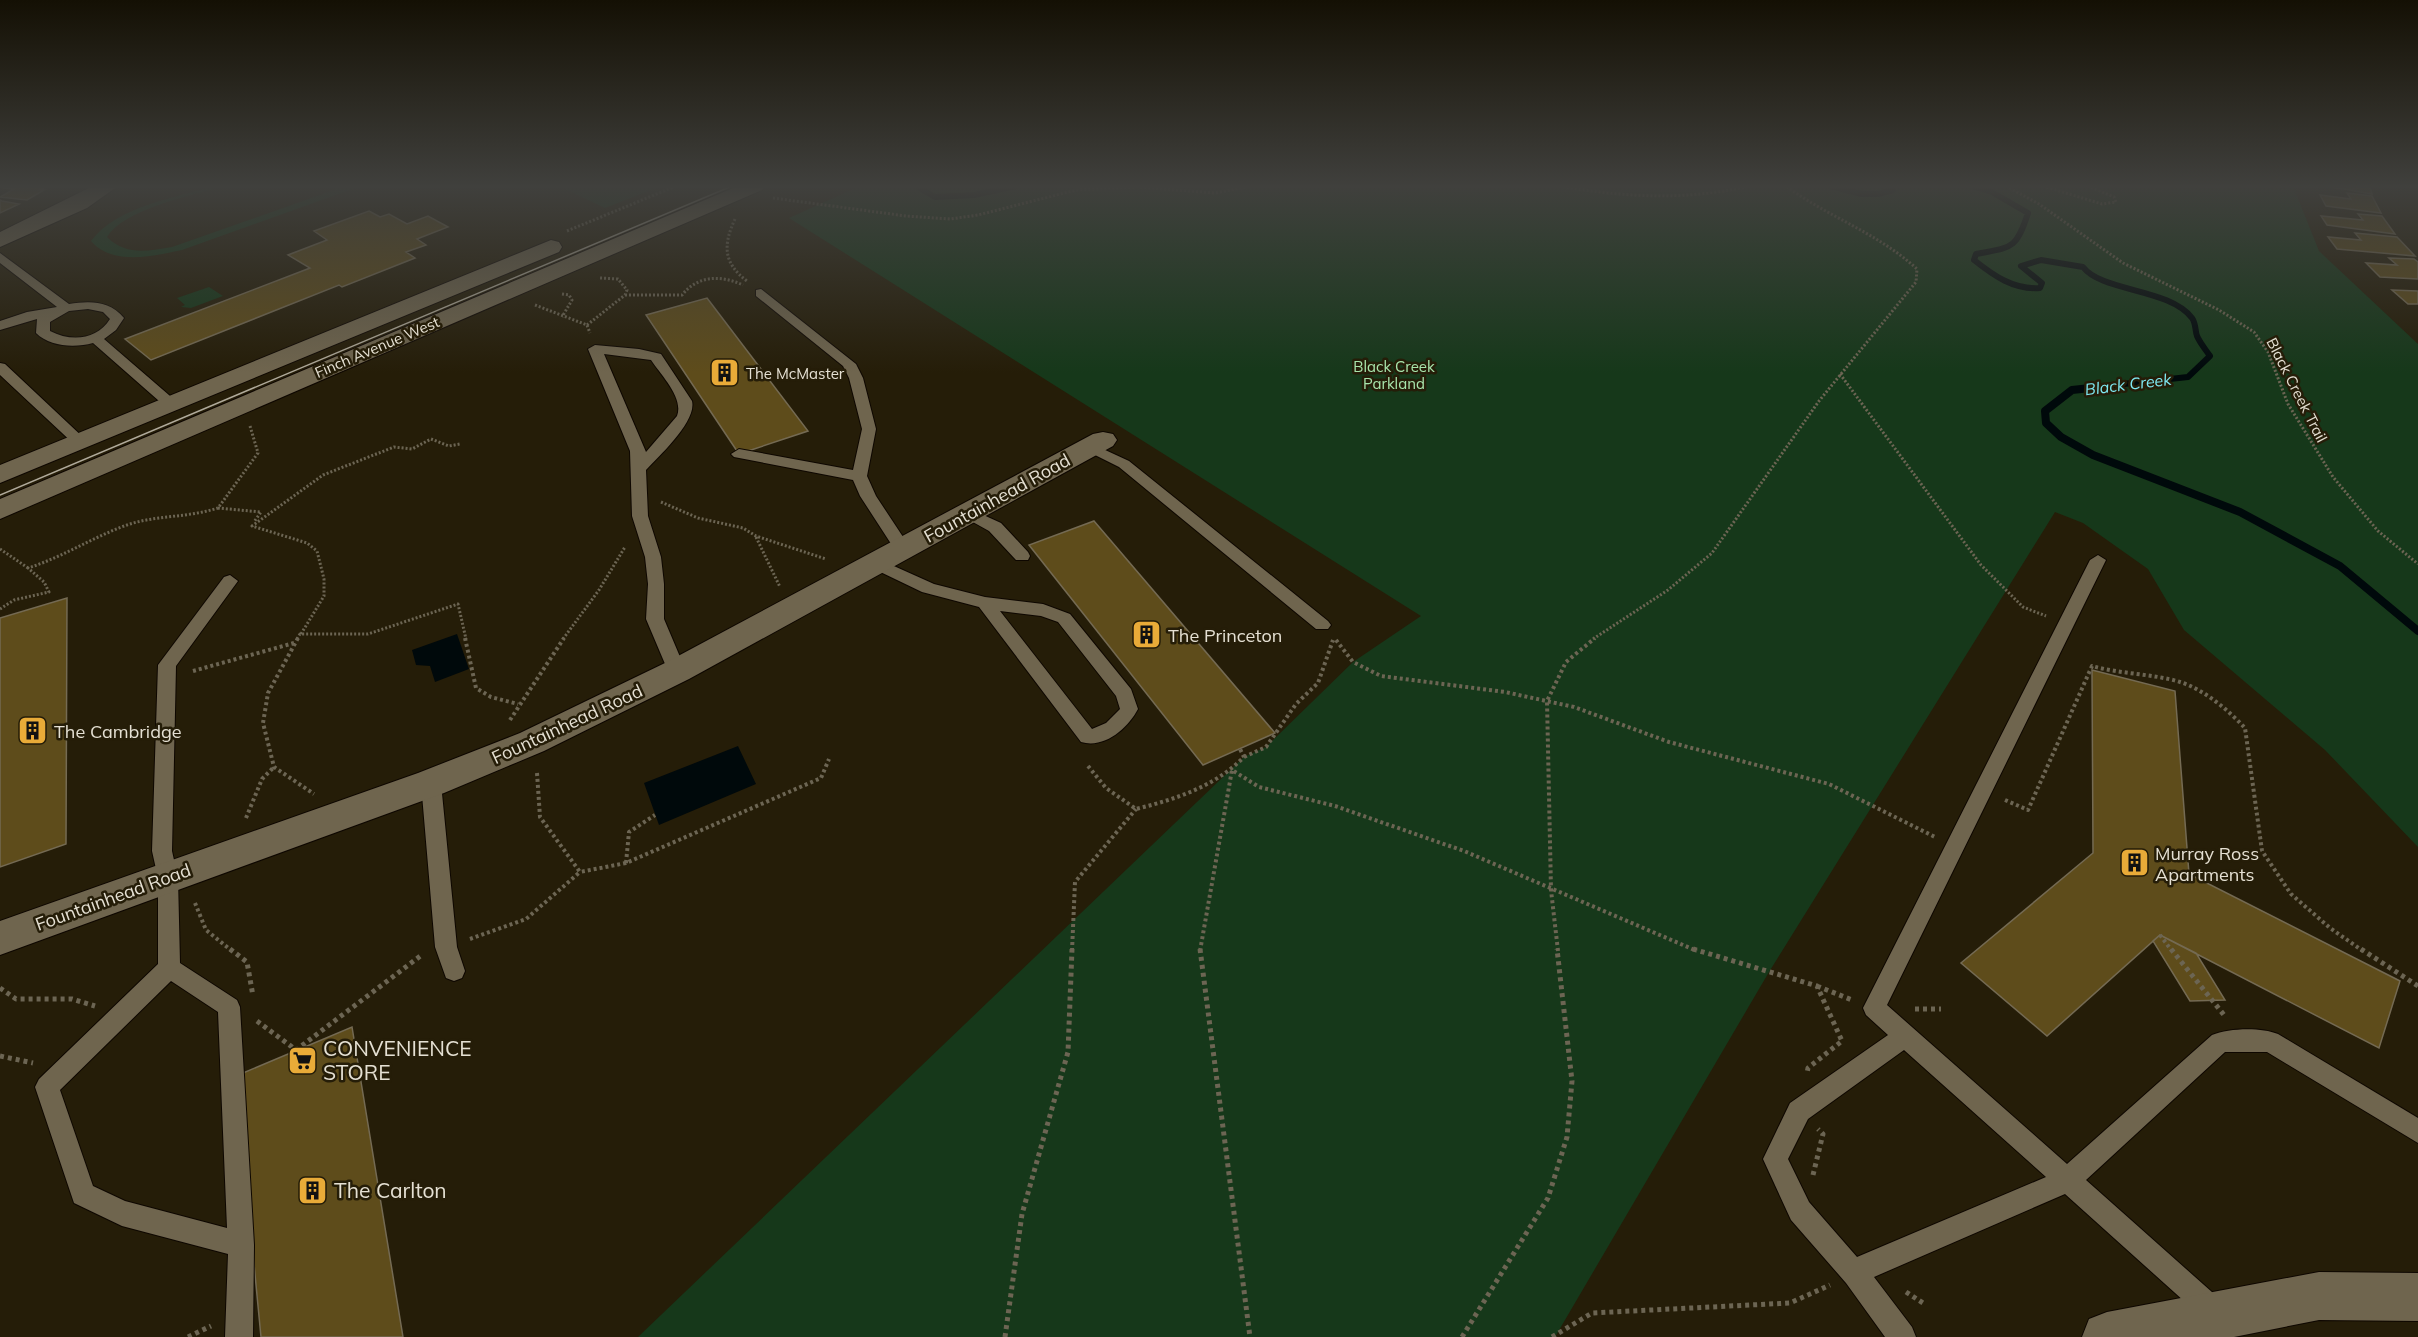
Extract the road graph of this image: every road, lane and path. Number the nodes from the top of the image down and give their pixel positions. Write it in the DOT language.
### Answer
graph roads {
  1 [pos="537,248"];
  2 [pos="622,248"];
  3 [pos="727,248"];
  4 [pos="1893,248"];
  5 [pos="2102,248"];
  6 [pos="0,257"];
  7 [pos="599,278"];
  8 [pos="761,293"];
  9 [pos="561,294"];
  10 [pos="625,295"];
  11 [pos="539,307"];
  12 [pos="66,308"];
  13 [pos="51,314"];
  14 [pos="562,316"];
  15 [pos="586,324"];
  16 [pos="0,326"];
  17 [pos="96,339"];
  18 [pos="595,349"];
  19 [pos="0,367"];
  20 [pos="1840,374"];
  21 [pos="172,405"];
  22 [pos="248,418"];
  23 [pos="81,442"];
  24 [pos="1096,443"];
  25 [pos="460,444"];
  26 [pos="740,454"];
  27 [pos="639,469"];
  28 [pos="0,476"];
  29 [pos="859,476"];
  30 [pos="638,492"];
  31 [pos="218,508"];
  32 [pos="0,510"];
  33 [pos="968,513"];
  34 [pos="640,516"];
  35 [pos="252,526"];
  36 [pos="756,536"];
  37 [pos="0,549"];
  38 [pos="889,556"];
  39 [pos="1022,556"];
  40 [pos="2098,560"];
  41 [pos="832,561"];
  42 [pos="2418,564"];
  43 [pos="28,568"];
  44 [pos="230,580"];
  45 [pos="781,589"];
  46 [pos="985,603"];
  47 [pos="0,609"];
  48 [pos="2066,624"];
  49 [pos="1322,625"];
  50 [pos="300,634"];
  51 [pos="1334,637"];
  52 [pos="294,643"];
  53 [pos="193,671"];
  54 [pos="677,671"];
  55 [pos="1547,701"];
  56 [pos="518,704"];
  57 [pos="507,726"];
  58 [pos="1240,748"];
  59 [pos="1244,757"];
  60 [pos="829,759"];
  61 [pos="1088,766"];
  62 [pos="274,767"];
  63 [pos="1233,770"];
  64 [pos="537,772"];
  65 [pos="432,783"];
  66 [pos="1983,790"];
  67 [pos="316,795"];
  68 [pos="1136,808"];
  69 [pos="656,816"];
  70 [pos="246,818"];
  71 [pos="1955,846"];
  72 [pos="626,863"];
  73 [pos="168,878"];
  74 [pos="1551,890"];
  75 [pos="194,900"];
  76 [pos="2160,934"];
  77 [pos="0,938"];
  78 [pos="170,968"];
  79 [pos="454,971"];
  80 [pos="2418,986"];
  81 [pos="0,988"];
  82 [pos="254,1003"];
  83 [pos="96,1006"];
  84 [pos="256,1013"];
  85 [pos="2224,1015"];
  86 [pos="1905,1036"];
  87 [pos="297,1050"];
  88 [pos="0,1056"];
  89 [pos="43,1064"];
  90 [pos="1799,1111"];
  91 [pos="2418,1131"];
  92 [pos="2067,1180"];
  93 [pos="1810,1185"];
  94 [pos="241,1245"];
  95 [pos="1864,1268"];
  96 [pos="2418,1297"];
  97 [pos="1923,1303"];
  98 [pos="2218,1315"];
  99 [pos="239,1337"];
  100 [pos="1005,1337"];
  101 [pos="1250,1337"];
  102 [pos="1462,1337"];
  103 [pos="1552,1337"];
  104 [pos="1902,1337"];
  105 [pos="2107,1337"];
  1 -- 21 [label="main road, Finch Avenue West"];
  2 -- 32 [label="main road, Finch Avenue West"];
  3 -- 10 [label="path"];
  4 -- 20 [label="path"];
  5 -- 42 [label="path, Black Creek Trail"];
  6 -- 12 [label="lane"];
  7 -- 10 [label="path"];
  8 -- 29 [label="lane"];
  9 -- 14 [label="path"];
  10 -- 15 [label="path"];
  11 -- 14 [label="path"];
  12 -- 13 [label="lane"];
  12 -- 17 [label="lane"];
  13 -- 16 [label="lane"];
  13 -- 17 [label="lane"];
  14 -- 15 [label="path"];
  15 -- 18 [label="path"];
  17 -- 21 [label="lane"];
  18 -- 27 [label="lane"];
  18 -- 27 [label="lane"];
  19 -- 23 [label="lane"];
  20 -- 48 [label="path"];
  20 -- 55 [label="path"];
  21 -- 23 [label="main road, Finch Avenue West"];
  22 -- 31 [label="path"];
  23 -- 28 [label="main road, Finch Avenue West"];
  24 -- 33 [label="main road, Fountainhead Road"];
  24 -- 49 [label="lane"];
  25 -- 35 [label="path"];
  26 -- 29 [label="lane"];
  27 -- 30 [label="lane"];
  29 -- 38 [label="lane"];
  30 -- 34 [label="lane"];
  30 -- 36 [label="path"];
  31 -- 35 [label="path"];
  31 -- 43 [label="path"];
  33 -- 38 [label="main road, Fountainhead Road"];
  33 -- 39 [label="lane"];
  34 -- 54 [label="lane"];
  34 -- 56 [label="path"];
  35 -- 50 [label="path"];
  36 -- 41 [label="path"];
  36 -- 45 [label="path"];
  37 -- 43 [label="path"];
  38 -- 46 [label="lane"];
  38 -- 54 [label="main road, Fountainhead Road"];
  40 -- 48 [label="lane"];
  43 -- 47 [label="path"];
  44 -- 73 [label="lane"];
  46 -- 46 [label="lane"];
  48 -- 66 [label="lane"];
  49 -- 51 [label="path"];
  50 -- 52 [label="path"];
  50 -- 56 [label="path"];
  51 -- 55 [label="path"];
  51 -- 59 [label="path"];
  52 -- 53 [label="path"];
  52 -- 62 [label="path"];
  54 -- 65 [label="main road, Fountainhead Road"];
  55 -- 71 [label="path"];
  55 -- 74 [label="path"];
  56 -- 57 [label="path"];
  58 -- 59 [label="path"];
  59 -- 63 [label="path"];
  60 -- 72 [label="path"];
  61 -- 68 [label="path"];
  62 -- 67 [label="path"];
  62 -- 70 [label="path"];
  63 -- 68 [label="path"];
  63 -- 74 [label="path"];
  63 -- 101 [label="path"];
  64 -- 72 [label="path"];
  65 -- 73 [label="main road, Fountainhead Road"];
  65 -- 79 [label="lane"];
  66 -- 71 [label="lane"];
  66 -- 80 [label="path"];
  68 -- 100 [label="path"];
  69 -- 72 [label="path"];
  71 -- 86 [label="lane"];
  73 -- 77 [label="main road, Fountainhead Road"];
  73 -- 78 [label="lane"];
  74 -- 90 [label="path"];
  74 -- 102 [label="path"];
  75 -- 82 [label="path"];
  76 -- 85 [label="path"];
  78 -- 94 [label="lane"];
  78 -- 94 [label="lane"];
  81 -- 83 [label="path"];
  84 -- 87 [label="path"];
  86 -- 90 [label="lane"];
  86 -- 92 [label="lane"];
  88 -- 89 [label="path"];
  90 -- 93 [label="path"];
  90 -- 95 [label="lane"];
  91 -- 92 [label="lane"];
  92 -- 95 [label="lane"];
  92 -- 98 [label="lane"];
  94 -- 99 [label="lane"];
  95 -- 97 [label="path"];
  95 -- 103 [label="path"];
  95 -- 104 [label="lane"];
  96 -- 98 [label="main road"];
  98 -- 105 [label="main road"];
}
